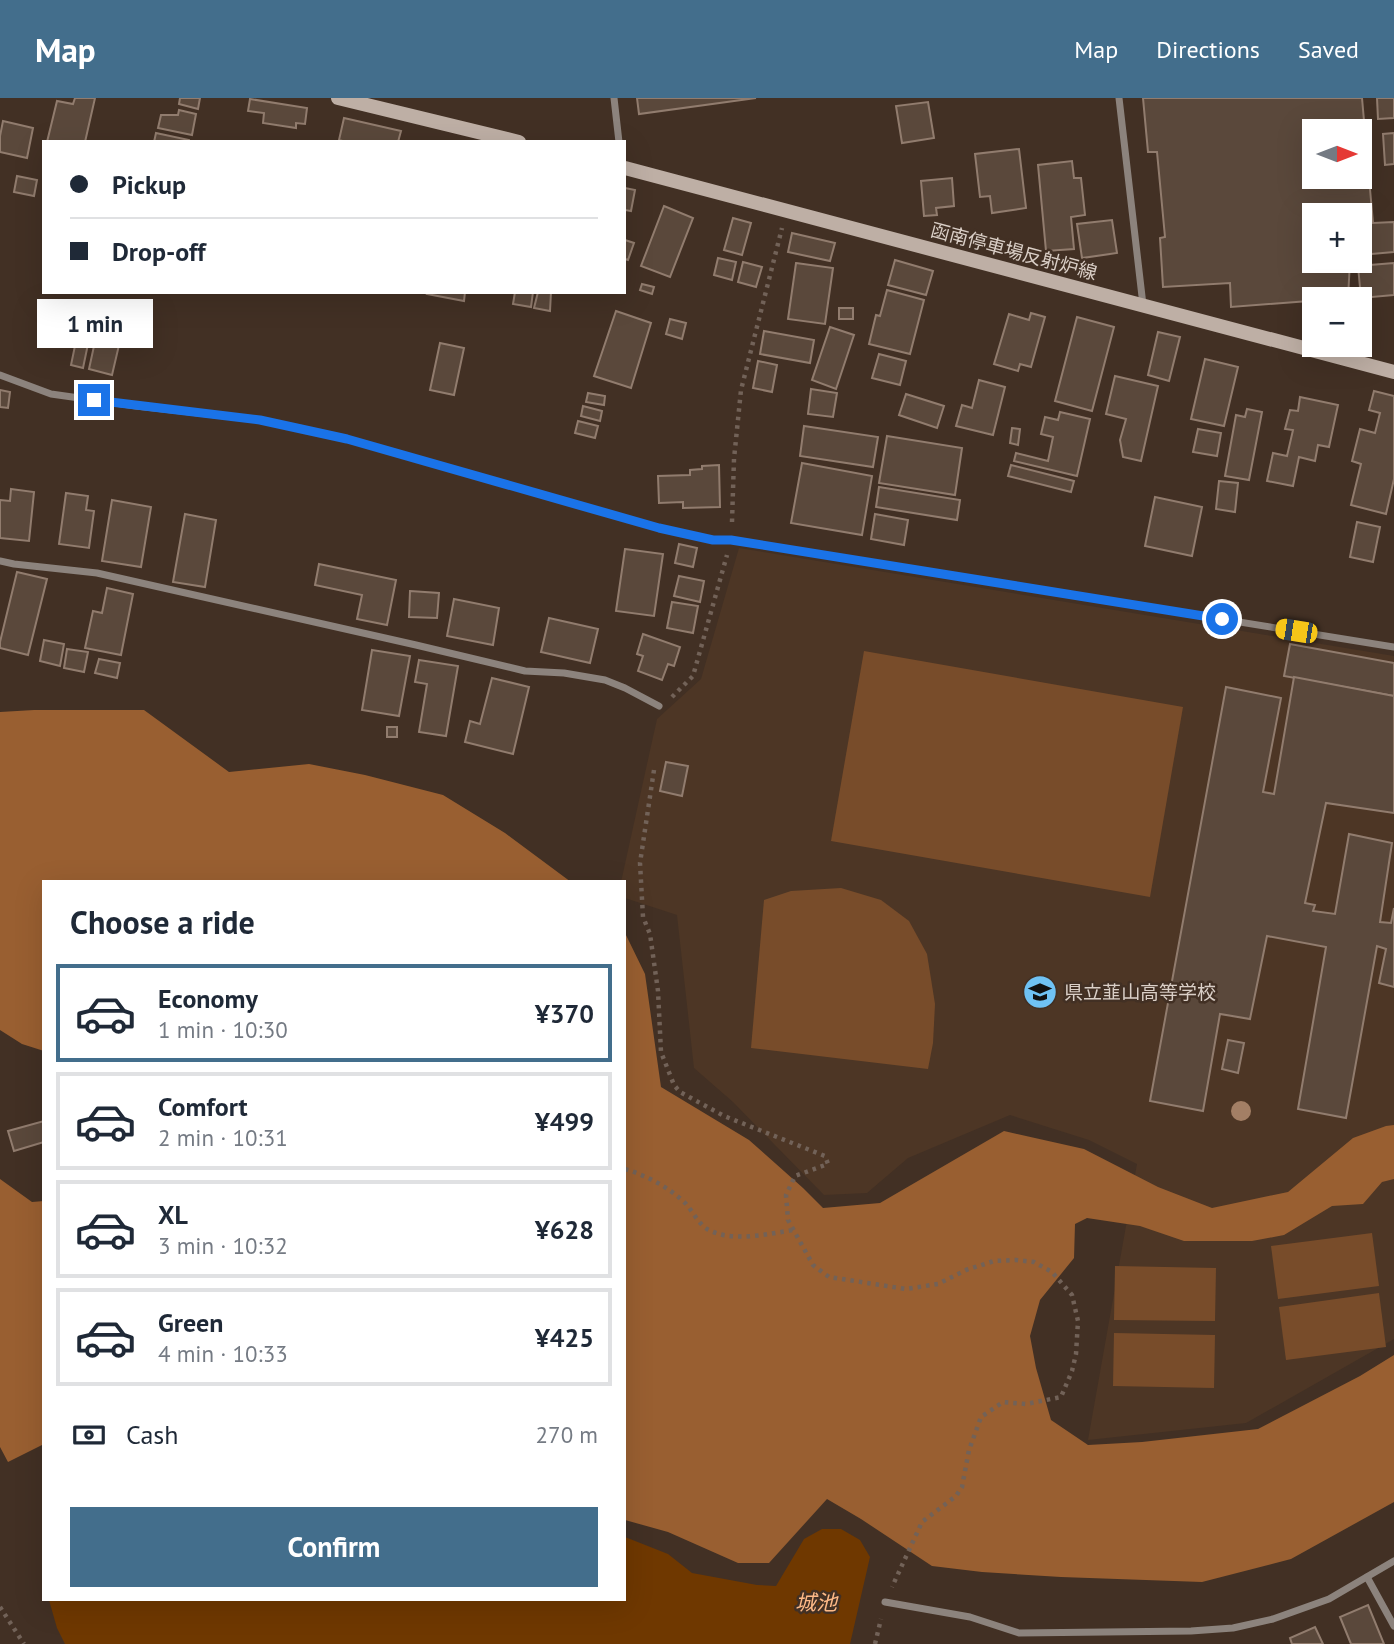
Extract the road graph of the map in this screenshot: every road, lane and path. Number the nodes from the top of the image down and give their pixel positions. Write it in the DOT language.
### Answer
graph roads {
  1 [pos="338,98"];
  2 [pos="614,98"];
  3 [pos="1119,98"];
  4 [pos="511,140"];
  5 [pos="619,140"];
  6 [pos="626,167"];
  7 [pos="787,211"];
  8 [pos="1143,305"];
  9 [pos="1394,372"];
  10 [pos="0,375"];
  11 [pos="731,540"];
  12 [pos="0,561"];
  13 [pos="1394,647"];
  14 [pos="659,706"];
  15 [pos="654,770"];
  16 [pos="626,1170"];
  17 [pos="793,1230"];
  18 [pos="1394,1561"];
  19 [pos="1367,1577"];
  20 [pos="885,1602"];
  21 [pos="0,1607"];
  22 [pos="1394,1626"];
  23 [pos="24,1644"];
  24 [pos="875,1644"];
  1 -- 4 [label="main road"];
  2 -- 5 [label="street"];
  3 -- 8 [label="street"];
  6 -- 7 [label="main road, 函南停車場反射炉線"];
  7 -- 8 [label="main road, 函南停車場反射炉線"];
  7 -- 11 [label="path"];
  8 -- 9 [label="main road, 函南停車場反射炉線"];
  10 -- 11 [label="street"];
  11 -- 13 [label="street"];
  11 -- 14 [label="path"];
  12 -- 14 [label="street"];
  15 -- 17 [label="path"];
  16 -- 17 [label="path"];
  17 -- 20 [label="path"];
  18 -- 19 [label="street"];
  19 -- 20 [label="street"];
  19 -- 22 [label="street"];
  20 -- 24 [label="path"];
  21 -- 23 [label="path"];
}
